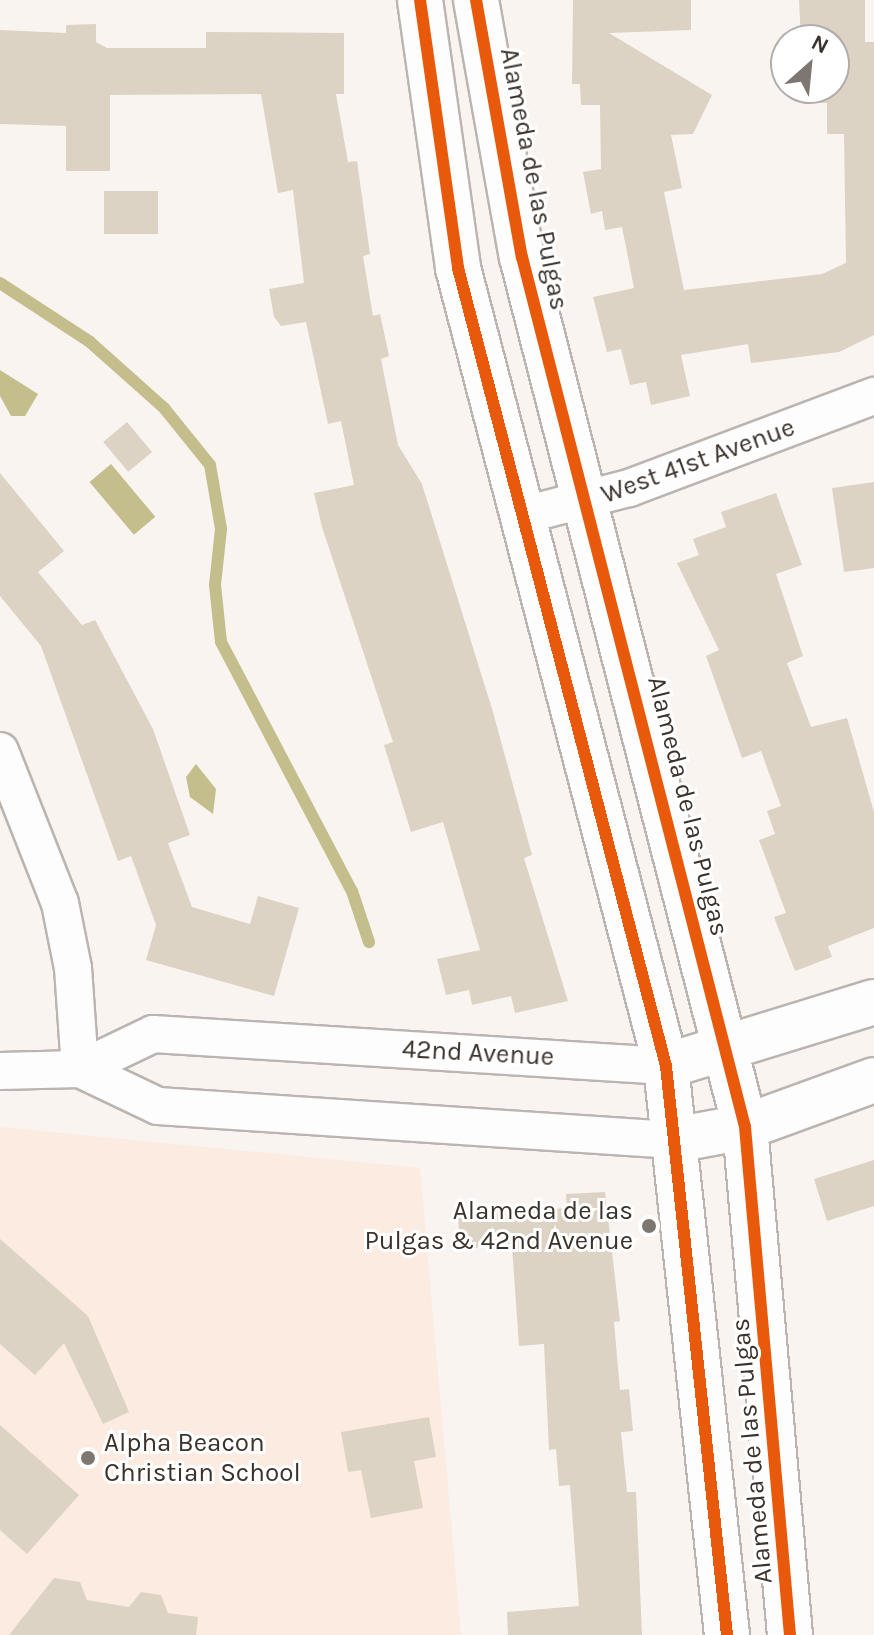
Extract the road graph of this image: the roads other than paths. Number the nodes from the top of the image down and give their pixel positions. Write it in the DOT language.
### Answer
graph roads {
  1 [pos="420,0"];
  2 [pos="476,0"];
  3 [pos="874,396"];
  4 [pos="587,501"];
  5 [pos="520,516"];
  6 [pos="0,751"];
  7 [pos="874,1002"];
  8 [pos="729,1051"];
  9 [pos="666,1066"];
  10 [pos="80,1069"];
  11 [pos="0,1071"];
  12 [pos="874,1080"];
  13 [pos="745,1127"];
  14 [pos="674,1140"];
  15 [pos="727,1635"];
  16 [pos="790,1635"];
  1 -- 5 [label="main road, Alameda de las Pulgas"];
  2 -- 4 [label="main road, Alameda de las Pulgas"];
  3 -- 4 [label="street, West 41st Avenue"];
  4 -- 5 [label="street, West 41st Avenue"];
  4 -- 8 [label="main road, Alameda de las Pulgas"];
  5 -- 9 [label="main road, Alameda de las Pulgas"];
  6 -- 10 [label="street"];
  7 -- 8 [label="main road, 42nd Avenue"];
  8 -- 9 [label="main road, 42nd Avenue"];
  8 -- 13 [label="main road, Alameda de las Pulgas"];
  9 -- 10 [label="street, 42nd Avenue"];
  9 -- 14 [label="main road, Alameda de las Pulgas"];
  10 -- 11 [label="street, 42nd Avenue"];
  10 -- 14 [label="street, 42nd Avenue"];
  12 -- 13 [label="main road, 42nd Avenue"];
  13 -- 14 [label="main road, 42nd Avenue"];
  13 -- 16 [label="main road, Alameda de las Pulgas"];
  14 -- 15 [label="main road, Alameda de las Pulgas"];
}
